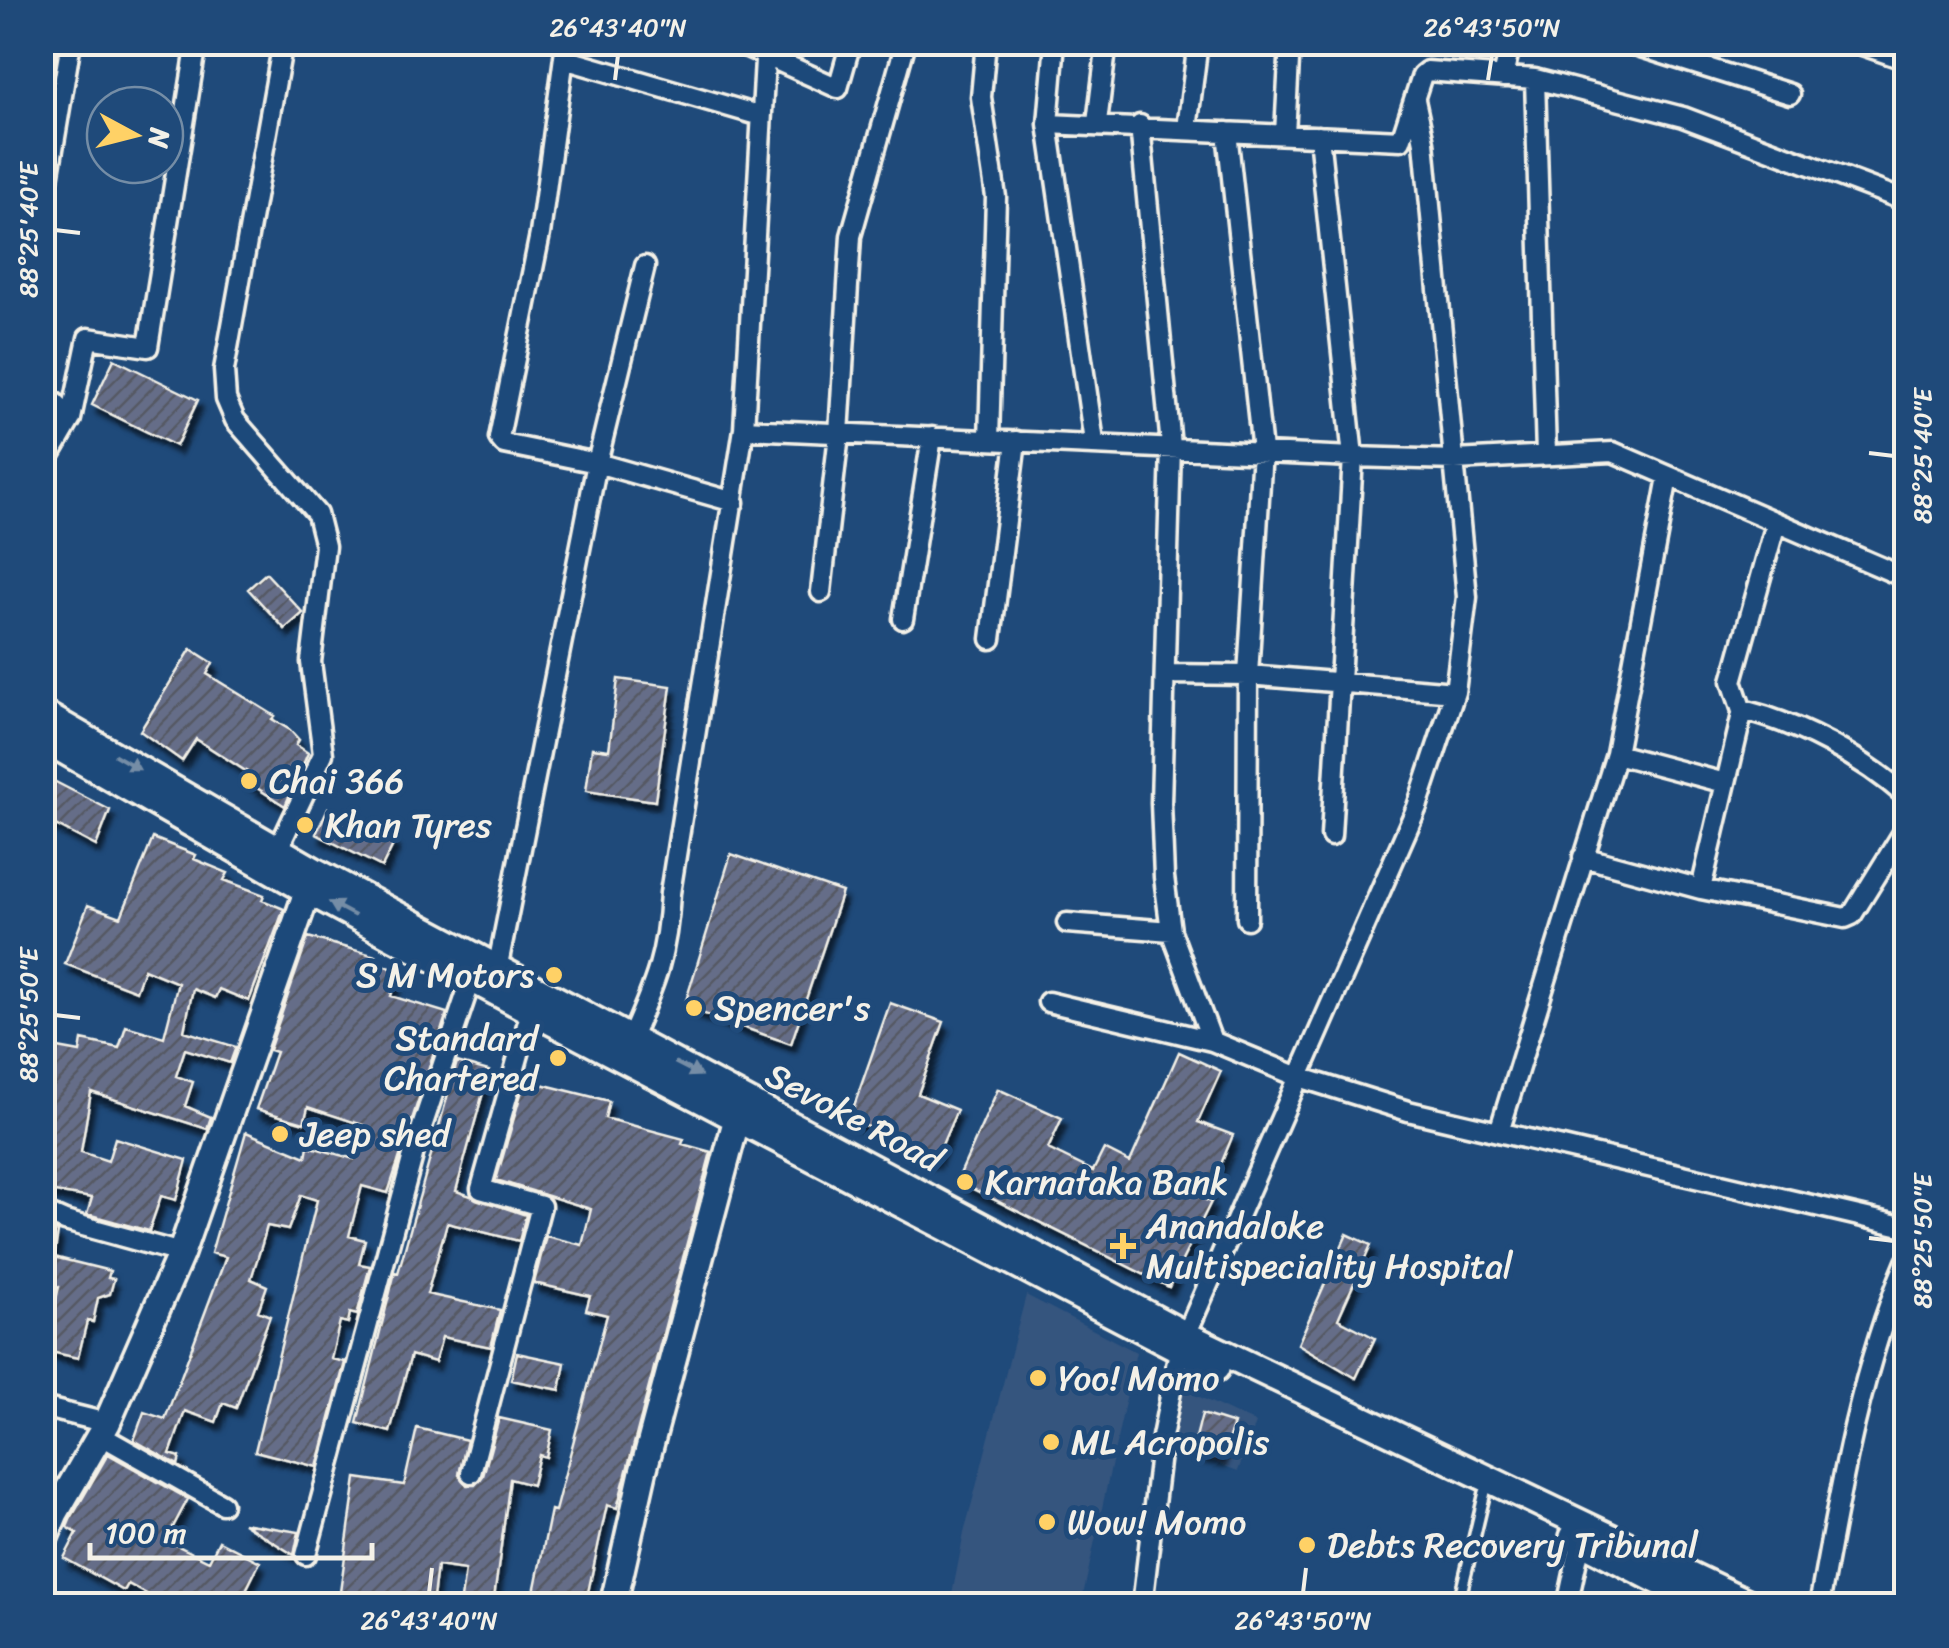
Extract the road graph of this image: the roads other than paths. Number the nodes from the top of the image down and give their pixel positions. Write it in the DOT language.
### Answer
graph roads {
  1 [pos="71,42"];
  2 [pos="197,42"];
  3 [pos="283,42"];
  4 [pos="736,42"];
  5 [pos="852,42"];
  6 [pos="906,42"];
  7 [pos="986,42"];
  8 [pos="1055,42"];
  9 [pos="1107,42"];
  10 [pos="1198,42"];
  11 [pos="1290,42"];
  12 [pos="1511,42"];
  13 [pos="1625,42"];
  14 [pos="1853,42"];
  15 [pos="765,48"];
  16 [pos="565,50"];
  17 [pos="1906,60"];
  18 [pos="1502,77"];
  19 [pos="1535,79"];
  20 [pos="1790,94"];
  21 [pos="1415,100"];
  22 [pos="761,116"];
  23 [pos="1097,123"];
  24 [pos="1048,124"];
  25 [pos="1140,125"];
  26 [pos="1187,128"];
  27 [pos="1227,132"];
  28 [pos="1285,134"];
  29 [pos="1318,136"];
  30 [pos="1906,201"];
  31 [pos="42,215"];
  32 [pos="645,266"];
  33 [pos="42,390"];
  34 [pos="71,419"];
  35 [pos="744,429"];
  36 [pos="839,434"];
  37 [pos="932,437"];
  38 [pos="989,440"];
  39 [pos="1016,441"];
  40 [pos="1094,442"];
  41 [pos="1172,446"];
  42 [pos="1262,451"];
  43 [pos="1546,456"];
  44 [pos="1353,457"];
  45 [pos="1455,460"];
  46 [pos="596,463"];
  47 [pos="42,469"];
  48 [pos="1668,478"];
  49 [pos="734,502"];
  50 [pos="1776,523"];
  51 [pos="1906,578"];
  52 [pos="822,592"];
  53 [pos="903,620"];
  54 [pos="991,639"];
  55 [pos="1167,674"];
  56 [pos="1248,676"];
  57 [pos="1342,682"];
  58 [pos="1455,692"];
  59 [pos="1742,711"];
  60 [pos="42,713"];
  61 [pos="42,738"];
  62 [pos="1616,754"];
  63 [pos="1725,783"];
  64 [pos="1906,796"];
  65 [pos="1906,828"];
  66 [pos="1331,836"];
  67 [pos="278,849"];
  68 [pos="1582,857"];
  69 [pos="311,881"];
  70 [pos="1701,890"];
  71 [pos="1247,919"];
  72 [pos="1067,922"];
  73 [pos="1171,930"];
  74 [pos="485,973"];
  75 [pos="1048,1002"];
  76 [pos="531,1011"];
  77 [pos="630,1040"];
  78 [pos="1212,1041"];
  79 [pos="1300,1077"];
  80 [pos="740,1108"];
  81 [pos="1500,1132"];
  82 [pos="42,1211"];
  83 [pos="1906,1227"];
  84 [pos="181,1253"];
  85 [pos="1906,1262"];
  86 [pos="1182,1343"];
  87 [pos="42,1406"];
  88 [pos="104,1429"];
  89 [pos="471,1472"];
  90 [pos="1486,1492"];
  91 [pos="222,1504"];
  92 [pos="1581,1541"];
  93 [pos="42,1544"];
  94 [pos="306,1555"];
  95 [pos="613,1606"];
  96 [pos="1142,1606"];
  97 [pos="1458,1606"];
  98 [pos="1567,1606"];
  99 [pos="1707,1606"];
  100 [pos="1755,1606"];
  101 [pos="1819,1606"];
  1 -- 31 [label="street"];
  2 -- 34 [label="street"];
  3 -- 67 [label="street"];
  4 -- 15 [label="street"];
  5 -- 15 [label="street"];
  6 -- 36 [label="street"];
  7 -- 38 [label="street"];
  8 -- 24 [label="street"];
  9 -- 23 [label="street"];
  10 -- 26 [label="street"];
  11 -- 28 [label="street"];
  12 -- 18 [label="street"];
  13 -- 20 [label="street"];
  14 -- 17 [label="street"];
  15 -- 22 [label="street"];
  16 -- 22 [label="street"];
  16 -- 46 [label="street"];
  18 -- 19 [label="street"];
  18 -- 21 [label="street"];
  19 -- 30 [label="street"];
  19 -- 43 [label="street"];
  21 -- 29 [label="street"];
  21 -- 45 [label="street"];
  22 -- 35 [label="street"];
  23 -- 24 [label="street"];
  23 -- 25 [label="street"];
  24 -- 40 [label="street"];
  25 -- 26 [label="street"];
  25 -- 41 [label="street"];
  26 -- 27 [label="street"];
  27 -- 28 [label="street"];
  27 -- 42 [label="street"];
  28 -- 29 [label="street"];
  29 -- 44 [label="street"];
  32 -- 46 [label="street"];
  33 -- 34 [label="street"];
  34 -- 47 [label="street"];
  35 -- 36 [label="street"];
  35 -- 49 [label="street"];
  36 -- 37 [label="street"];
  36 -- 52 [label="street"];
  37 -- 38 [label="street"];
  37 -- 53 [label="street"];
  38 -- 39 [label="street"];
  39 -- 40 [label="street"];
  39 -- 54 [label="street"];
  40 -- 41 [label="street"];
  41 -- 42 [label="street"];
  41 -- 55 [label="street"];
  42 -- 44 [label="street"];
  42 -- 56 [label="street"];
  43 -- 45 [label="street"];
  43 -- 48 [label="street"];
  44 -- 45 [label="street"];
  44 -- 57 [label="street"];
  45 -- 58 [label="street"];
  46 -- 49 [label="street"];
  46 -- 74 [label="street"];
  48 -- 50 [label="street"];
  48 -- 62 [label="street"];
  49 -- 77 [label="street"];
  50 -- 51 [label="street"];
  50 -- 59 [label="street"];
  55 -- 56 [label="street"];
  55 -- 73 [label="street"];
  56 -- 57 [label="street"];
  56 -- 71 [label="street"];
  57 -- 58 [label="street"];
  57 -- 66 [label="street"];
  58 -- 79 [label="street"];
  59 -- 63 [label="street"];
  59 -- 64 [label="street"];
  60 -- 67 [label="main road, Sevoke Road, one-way"];
  61 -- 69 [label="main road, Sevoke Road"];
  62 -- 63 [label="street"];
  62 -- 68 [label="street"];
  63 -- 70 [label="street"];
  65 -- 70 [label="street"];
  67 -- 69 [label="main road, Sevoke Road"];
  68 -- 70 [label="street"];
  68 -- 81 [label="street"];
  69 -- 74 [label="main road, Sevoke Road"];
  69 -- 84 [label="main road"];
  72 -- 73 [label="street"];
  73 -- 78 [label="street"];
  74 -- 76 [label="main road, Sevoke Road"];
  74 -- 77 [label="main road, Sevoke Road"];
  74 -- 94 [label="street"];
  75 -- 78 [label="street"];
  76 -- 80 [label="main road, Sevoke Road"];
  76 -- 89 [label="street"];
  77 -- 80 [label="main road, Sevoke Road, one-way"];
  78 -- 79 [label="street"];
  79 -- 81 [label="street"];
  79 -- 86 [label="street"];
  80 -- 86 [label="main road, Sevoke Road"];
  80 -- 95 [label="main road"];
  81 -- 83 [label="street"];
  82 -- 84 [label="street"];
  84 -- 88 [label="main road"];
  85 -- 101 [label="street"];
  86 -- 90 [label="main road, Sevoke Road"];
  86 -- 96 [label="street"];
  86 -- 100 [label="main road, Sevoke Road"];
  87 -- 88 [label="street"];
  88 -- 91 [label="street"];
  88 -- 93 [label="main road"];
  90 -- 92 [label="main road, Sevoke Road"];
  90 -- 97 [label="lane"];
  92 -- 98 [label="street"];
  92 -- 99 [label="main road, Sevoke Road"];
}
